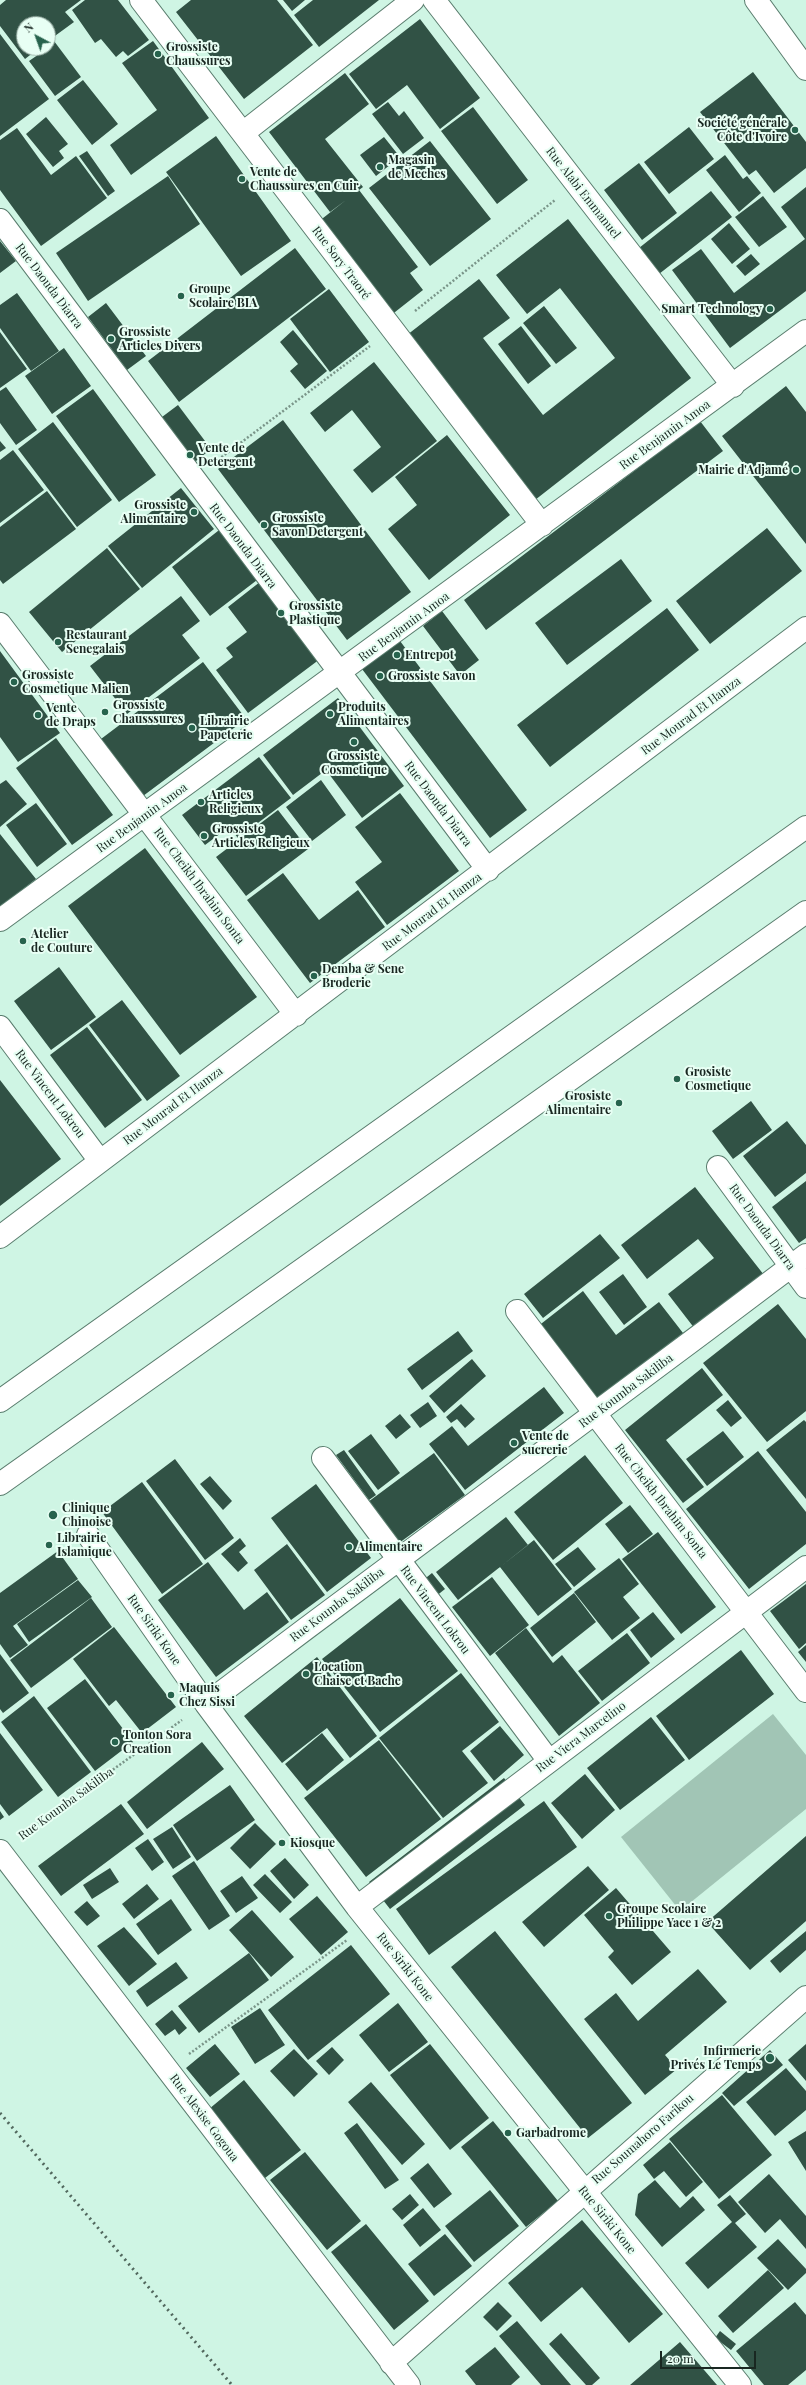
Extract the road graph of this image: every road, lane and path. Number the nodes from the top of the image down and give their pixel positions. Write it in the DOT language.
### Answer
graph roads {
  1 [pos="141,0"];
  2 [pos="413,0"];
  3 [pos="434,0"];
  4 [pos="756,0"];
  5 [pos="806,69"];
  6 [pos="242,133"];
  7 [pos="0,220"];
  8 [pos="806,331"];
  9 [pos="733,386"];
  10 [pos="542,525"];
  11 [pos="0,624"];
  12 [pos="806,628"];
  13 [pos="340,674"];
  14 [pos="146,815"];
  15 [pos="806,827"];
  16 [pos="488,870"];
  17 [pos="806,912"];
  18 [pos="0,920"];
  19 [pos="296,1015"];
  20 [pos="0,1027"];
  21 [pos="100,1161"];
  22 [pos="718,1167"];
  23 [pos="0,1237"];
  24 [pos="798,1261"];
  25 [pos="806,1287"];
  26 [pos="517,1310"];
  27 [pos="0,1401"];
  28 [pos="594,1415"];
  29 [pos="323,1458"];
  30 [pos="0,1484"];
  31 [pos="88,1535"];
  32 [pos="397,1559"];
  33 [pos="806,1567"];
  34 [pos="747,1613"];
  35 [pos="806,1691"];
  36 [pos="206,1704"];
  37 [pos="549,1761"];
  38 [pos="0,1851"];
  39 [pos="357,1907"];
  40 [pos="371,1923"];
  41 [pos="806,1997"];
  42 [pos="167,2070"];
  43 [pos="583,2192"];
  44 [pos="391,2363"];
  45 [pos="409,2385"];
  46 [pos="740,2385"];
  1 -- 6 [label="main road, Rue Sory Traoré"];
  2 -- 6 [label="main road"];
  3 -- 9 [label="main road, Rue Alabi Emmanuel"];
  4 -- 5 [label="main road"];
  6 -- 10 [label="main road, Rue Sory Traoré"];
  7 -- 13 [label="main road, Rue Daouda Diarra"];
  8 -- 9 [label="main road, Rue Benjamin Amoa"];
  9 -- 10 [label="main road, Rue Benjamin Amoa"];
  10 -- 13 [label="main road, Rue Benjamin Amoa"];
  11 -- 14 [label="main road, Rue Cheikh Ibrahim Sonta"];
  12 -- 16 [label="main road, Rue Mourad Et Hamza"];
  13 -- 14 [label="main road, Rue Benjamin Amoa"];
  13 -- 16 [label="main road, Rue Daouda Diarra"];
  14 -- 18 [label="main road, Rue Benjamin Amoa"];
  14 -- 19 [label="main road, Rue Cheikh Ibrahim Sonta"];
  15 -- 27 [label="main road"];
  16 -- 19 [label="main road, Rue Mourad Et Hamza"];
  17 -- 30 [label="main road"];
  19 -- 21 [label="main road, Rue Mourad Et Hamza"];
  20 -- 21 [label="main road, Rue Vincent Lokrou"];
  21 -- 23 [label="main road, Rue Mourad Et Hamza"];
  22 -- 24 [label="main road, Rue Daouda Diarra"];
  24 -- 25 [label="main road, Rue Daouda Diarra"];
  24 -- 28 [label="main road, Rue Koumba Sakiliba"];
  26 -- 28 [label="main road, Rue Cheikh Ibrahim Sonta"];
  28 -- 32 [label="main road, Rue Koumba Sakiliba"];
  28 -- 34 [label="main road, Rue Cheikh Ibrahim Sonta"];
  29 -- 32 [label="main road, Rue Vincent Lokrou"];
  31 -- 36 [label="main road, Rue Siriki Kone"];
  32 -- 36 [label="main road, Rue Koumba Sakiliba"];
  32 -- 37 [label="main road, Rue Vincent Lokrou"];
  33 -- 34 [label="main road, Rue Viera Marcelino"];
  34 -- 35 [label="main road, Rue Cheikh Ibrahim Sonta"];
  34 -- 37 [label="main road, Rue Viera Marcelino"];
  36 -- 38 [label="path, Rue Koumba Sakiliba"];
  36 -- 39 [label="main road, Rue Siriki Kone"];
  37 -- 39 [label="main road, Rue Viera Marcelino"];
  38 -- 42 [label="main road, Rue Alexise Gogoua"];
  39 -- 40 [label="main road, Rue Siriki Kone"];
  40 -- 42 [label="path"];
  40 -- 43 [label="main road, Rue Siriki Kone"];
  41 -- 43 [label="main road, Rue Soumahoro Farikou"];
  42 -- 44 [label="main road, Rue Alexise Gogoua"];
  43 -- 44 [label="main road, Rue Soumahoro Farikou"];
  43 -- 46 [label="main road, Rue Siriki Kone"];
  44 -- 45 [label="main road, Rue Alexise Gogoua"];
}
